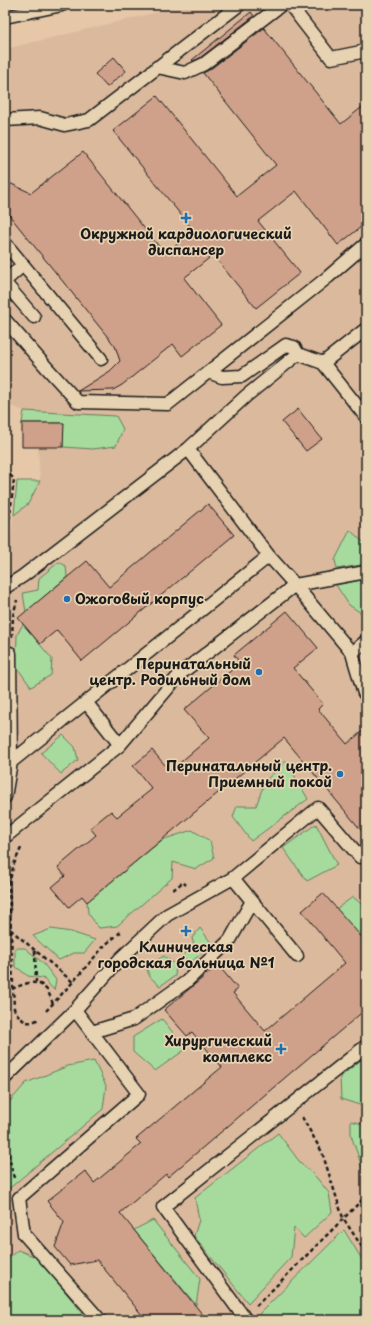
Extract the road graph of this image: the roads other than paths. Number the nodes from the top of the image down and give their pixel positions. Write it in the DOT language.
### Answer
graph roads {
  1 [pos="62,5"];
  2 [pos="239,5"];
  3 [pos="281,5"];
  4 [pos="295,7"];
  5 [pos="5,17"];
  6 [pos="366,52"];
  7 [pos="158,67"];
  8 [pos="5,120"];
  9 [pos="5,243"];
  10 [pos="366,244"];
  11 [pos="23,265"];
  12 [pos="5,282"];
  13 [pos="34,317"];
  14 [pos="5,320"];
  15 [pos="366,329"];
  16 [pos="298,354"];
  17 [pos="101,359"];
  18 [pos="323,363"];
  19 [pos="208,372"];
  20 [pos="366,417"];
  21 [pos="188,449"];
  22 [pos="269,556"];
  23 [pos="366,572"];
  24 [pos="295,585"];
  25 [pos="6,587"];
  26 [pos="366,641"];
  27 [pos="10,653"];
  28 [pos="352,653"];
  29 [pos="364,693"];
  30 [pos="86,702"];
  31 [pos="120,745"];
  32 [pos="11,762"];
  33 [pos="5,797"];
  34 [pos="5,837"];
  35 [pos="360,857"];
  36 [pos="233,878"];
  37 [pos="252,901"];
  38 [pos="297,956"];
  39 [pos="75,1010"];
  40 [pos="92,1032"];
  41 [pos="366,1046"];
  42 [pos="5,1078"];
  43 [pos="244,1319"];
  44 [pos="100,1320"];
  1 -- 5 [label="lane"];
  2 -- 7 [label="lane"];
  3 -- 7 [label="lane"];
  4 -- 6 [label="lane"];
  7 -- 8 [label="lane"];
  9 -- 11 [label="lane"];
  10 -- 19 [label="lane"];
  11 -- 12 [label="lane"];
  11 -- 17 [label="lane"];
  12 -- 13 [label="lane"];
  14 -- 19 [label="lane"];
  15 -- 18 [label="lane"];
  16 -- 18 [label="lane"];
  16 -- 19 [label="lane"];
  16 -- 21 [label="lane"];
  18 -- 20 [label="lane"];
  21 -- 22 [label="lane"];
  21 -- 25 [label="lane"];
  22 -- 24 [label="lane"];
  22 -- 30 [label="lane"];
  23 -- 24 [label="lane"];
  24 -- 28 [label="lane"];
  24 -- 31 [label="lane"];
  26 -- 28 [label="lane"];
  27 -- 32 [label="lane"];
  28 -- 29 [label="lane"];
  30 -- 31 [label="lane"];
  30 -- 32 [label="lane"];
  31 -- 34 [label="lane"];
  32 -- 33 [label="lane"];
  35 -- 36 [label="lane"];
  36 -- 37 [label="lane"];
  36 -- 39 [label="lane"];
  37 -- 38 [label="lane"];
  37 -- 40 [label="lane"];
  39 -- 40 [label="lane"];
  39 -- 42 [label="lane"];
  40 -- 44 [label="lane"];
  41 -- 43 [label="lane"];
}
